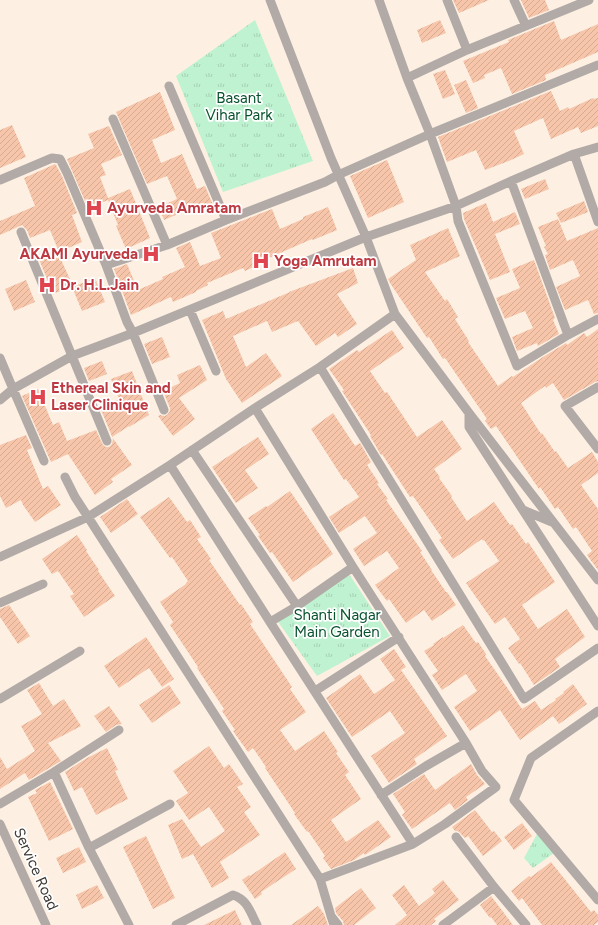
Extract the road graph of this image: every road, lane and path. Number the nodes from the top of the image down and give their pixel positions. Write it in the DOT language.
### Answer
graph roads {
  1 [pos="270,0"];
  2 [pos="378,0"];
  3 [pos="447,0"];
  4 [pos="514,0"];
  5 [pos="586,1"];
  6 [pos="526,26"];
  7 [pos="467,50"];
  8 [pos="598,65"];
  9 [pos="407,78"];
  10 [pos="169,86"];
  11 [pos="113,119"];
  12 [pos="430,134"];
  13 [pos="598,147"];
  14 [pos="574,154"];
  15 [pos="338,175"];
  16 [pos="0,180"];
  17 [pos="511,181"];
  18 [pos="456,206"];
  19 [pos="226,220"];
  20 [pos="598,222"];
  21 [pos="21,232"];
  22 [pos="366,237"];
  23 [pos="167,245"];
  24 [pos="106,265"];
  25 [pos="190,310"];
  26 [pos="396,314"];
  27 [pos="598,319"];
  28 [pos="133,333"];
  29 [pos="568,335"];
  30 [pos="72,356"];
  31 [pos="0,358"];
  32 [pos="320,367"];
  33 [pos="216,371"];
  34 [pos="598,387"];
  35 [pos="13,389"];
  36 [pos="0,400"];
  37 [pos="255,408"];
  38 [pos="164,410"];
  39 [pos="469,413"];
  40 [pos="107,441"];
  41 [pos="192,450"];
  42 [pos="598,450"];
  43 [pos="44,461"];
  44 [pos="170,465"];
  45 [pos="65,477"];
  46 [pos="523,510"];
  47 [pos="88,517"];
  48 [pos="554,522"];
  49 [pos="0,557"];
  50 [pos="353,567"];
  51 [pos="598,580"];
  52 [pos="43,584"];
  53 [pos="0,603"];
  54 [pos="297,606"];
  55 [pos="270,622"];
  56 [pos="598,626"];
  57 [pos="399,637"];
  58 [pos="598,648"];
  59 [pos="80,651"];
  60 [pos="315,691"];
  61 [pos="0,699"];
  62 [pos="598,712"];
  63 [pos="118,730"];
  64 [pos="466,743"];
  65 [pos="54,772"];
  66 [pos="381,795"];
  67 [pos="0,804"];
  68 [pos="170,804"];
  69 [pos="0,824"];
  70 [pos="456,837"];
  71 [pos="413,844"];
  72 [pos="89,848"];
  73 [pos="320,879"];
  74 [pos="494,886"];
  75 [pos="598,900"];
  76 [pos="331,916"];
  77 [pos="46,925"];
  78 [pos="129,925"];
  79 [pos="176,925"];
  80 [pos="256,925"];
  81 [pos="334,925"];
  82 [pos="338,925"];
  83 [pos="443,925"];
  84 [pos="526,925"];
  1 -- 15 [label="street"];
  2 -- 9 [label="street"];
  3 -- 7 [label="street"];
  4 -- 6 [label="street"];
  5 -- 6 [label="street"];
  6 -- 7 [label="street"];
  7 -- 9 [label="street"];
  8 -- 12 [label="street"];
  9 -- 12 [label="street"];
  10 -- 19 [label="street"];
  11 -- 23 [label="street"];
  12 -- 15 [label="street"];
  12 -- 18 [label="street"];
  13 -- 14 [label="street"];
  14 -- 17 [label="street"];
  14 -- 20 [label="street"];
  15 -- 19 [label="street"];
  15 -- 22 [label="street"];
  16 -- 24 [label="street"];
  17 -- 18 [label="street"];
  17 -- 29 [label="street"];
  18 -- 22 [label="street"];
  18 -- 29 [label="street"];
  19 -- 23 [label="street"];
  21 -- 30 [label="street"];
  22 -- 25 [label="street"];
  22 -- 26 [label="street"];
  23 -- 24 [label="street"];
  24 -- 28 [label="street"];
  25 -- 28 [label="street"];
  25 -- 33 [label="street"];
  26 -- 32 [label="street"];
  26 -- 39 [label="street"];
  27 -- 29 [label="street"];
  28 -- 30 [label="street"];
  28 -- 38 [label="street"];
  30 -- 35 [label="street"];
  30 -- 40 [label="street"];
  31 -- 35 [label="street"];
  32 -- 37 [label="street"];
  32 -- 58 [label="street"];
  34 -- 42 [label="street"];
  35 -- 36 [label="street"];
  35 -- 43 [label="street"];
  37 -- 41 [label="street"];
  37 -- 50 [label="street"];
  39 -- 46 [label="street"];
  39 -- 48 [label="street"];
  41 -- 44 [label="street"];
  41 -- 54 [label="street"];
  44 -- 47 [label="street"];
  44 -- 55 [label="street"];
  45 -- 47 [label="street"];
  46 -- 48 [label="street"];
  46 -- 56 [label="street"];
  47 -- 49 [label="street"];
  47 -- 73 [label="street"];
  48 -- 51 [label="street"];
  50 -- 54 [label="street"];
  50 -- 57 [label="street"];
  52 -- 53 [label="street"];
  54 -- 55 [label="street"];
  55 -- 60 [label="street"];
  57 -- 60 [label="street"];
  57 -- 64 [label="street"];
  59 -- 61 [label="street"];
  60 -- 66 [label="street"];
  62 -- 75 [label="street"];
  63 -- 65 [label="street"];
  64 -- 66 [label="street"];
  64 -- 71 [label="street"];
  65 -- 67 [label="street"];
  65 -- 72 [label="street"];
  66 -- 71 [label="street"];
  68 -- 72 [label="street"];
  69 -- 77 [label="street, Service Road"];
  70 -- 74 [label="street"];
  71 -- 73 [label="street"];
  72 -- 78 [label="street"];
  73 -- 76 [label="street"];
  74 -- 83 [label="street"];
  74 -- 84 [label="street"];
  76 -- 81 [label="street"];
  76 -- 82 [label="street"];
  79 -- 80 [label="street"];
}
